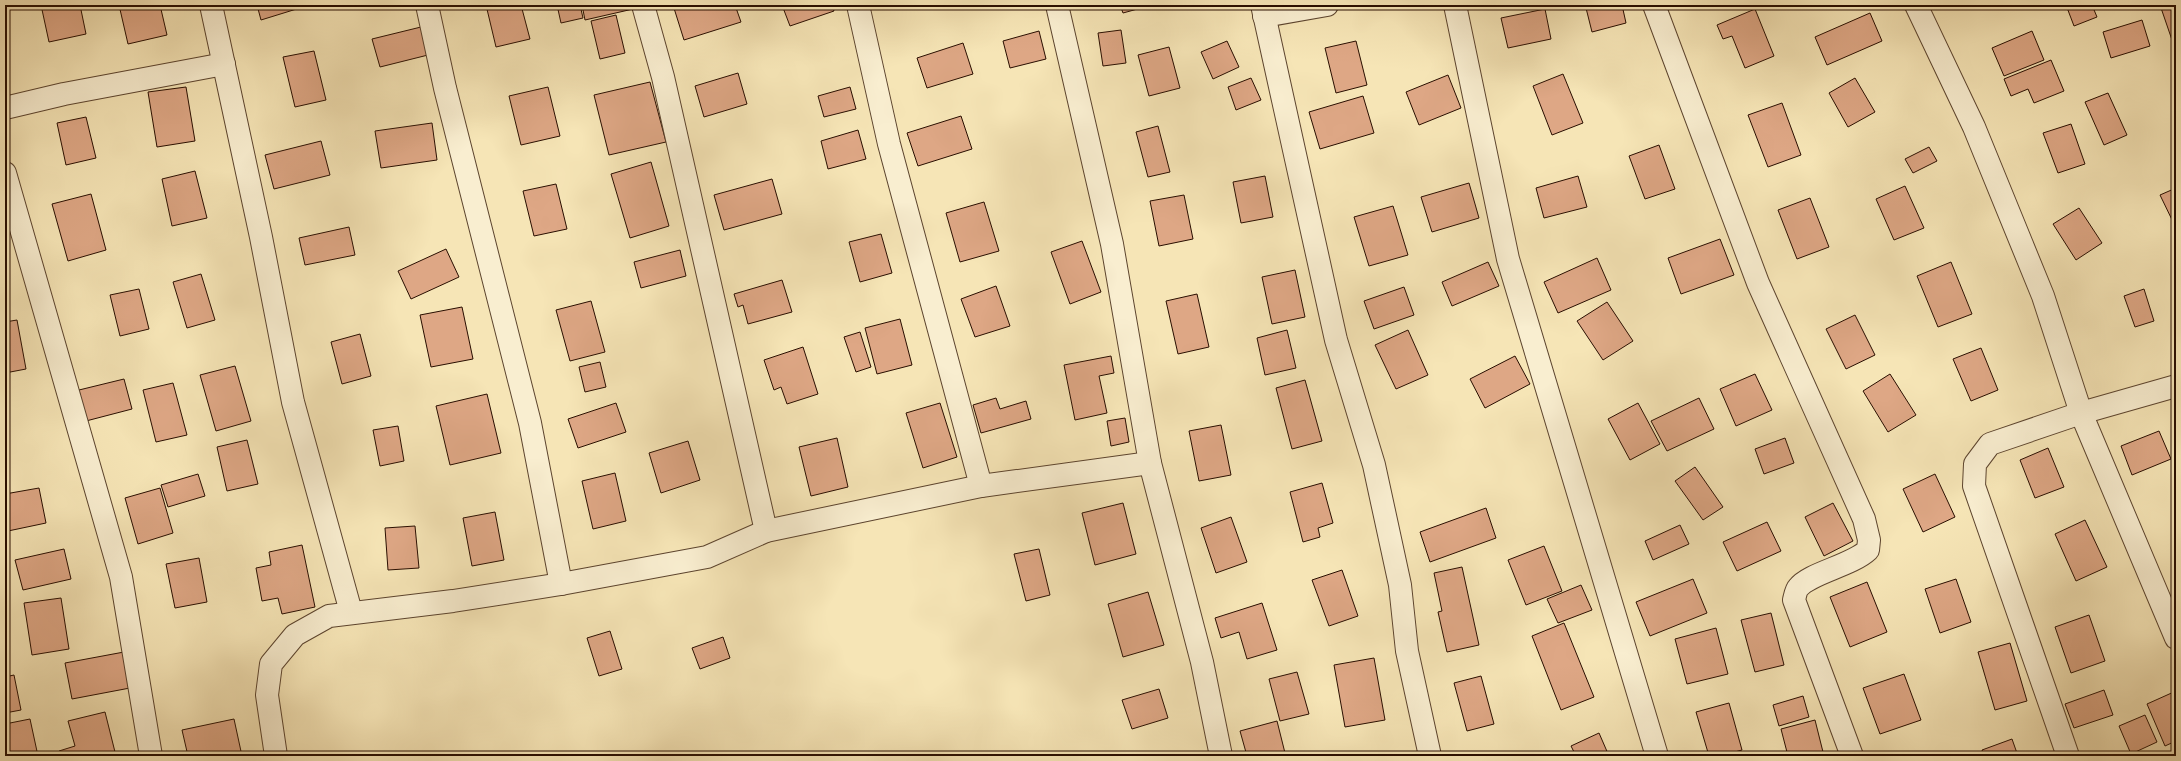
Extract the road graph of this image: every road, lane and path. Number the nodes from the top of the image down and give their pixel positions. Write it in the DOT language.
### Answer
graph roads {
  1 [pos="211,5"];
  2 [pos="427,5"];
  3 [pos="643,5"];
  4 [pos="858,5"];
  5 [pos="1057,5"];
  6 [pos="1327,5"];
  7 [pos="1455,5"];
  8 [pos="1654,5"];
  9 [pos="1916,5"];
  10 [pos="1263,11"];
  11 [pos="224,64"];
  12 [pos="5,108"];
  13 [pos="5,173"];
  14 [pos="2176,386"];
  15 [pos="2081,413"];
  16 [pos="1150,463"];
  17 [pos="981,486"];
  18 [pos="766,531"];
  19 [pos="561,584"];
  20 [pos="350,612"];
  21 [pos="2176,638"];
  22 [pos="151,756"];
  23 [pos="276,756"];
  24 [pos="1221,756"];
  25 [pos="1430,756"];
  26 [pos="1657,756"];
  27 [pos="1852,756"];
  28 [pos="2068,756"];
  1 -- 11 [label="street"];
  2 -- 19 [label="street"];
  3 -- 18 [label="street"];
  4 -- 17 [label="street"];
  5 -- 16 [label="street"];
  6 -- 10 [label="street"];
  7 -- 26 [label="street"];
  8 -- 27 [label="street"];
  9 -- 15 [label="street"];
  10 -- 25 [label="street"];
  11 -- 12 [label="street"];
  11 -- 20 [label="street"];
  13 -- 22 [label="street"];
  14 -- 15 [label="street"];
  15 -- 21 [label="street"];
  15 -- 28 [label="street"];
  16 -- 17 [label="street"];
  16 -- 24 [label="street"];
  17 -- 18 [label="street"];
  18 -- 19 [label="street"];
  19 -- 20 [label="street"];
  20 -- 23 [label="street"];
}
